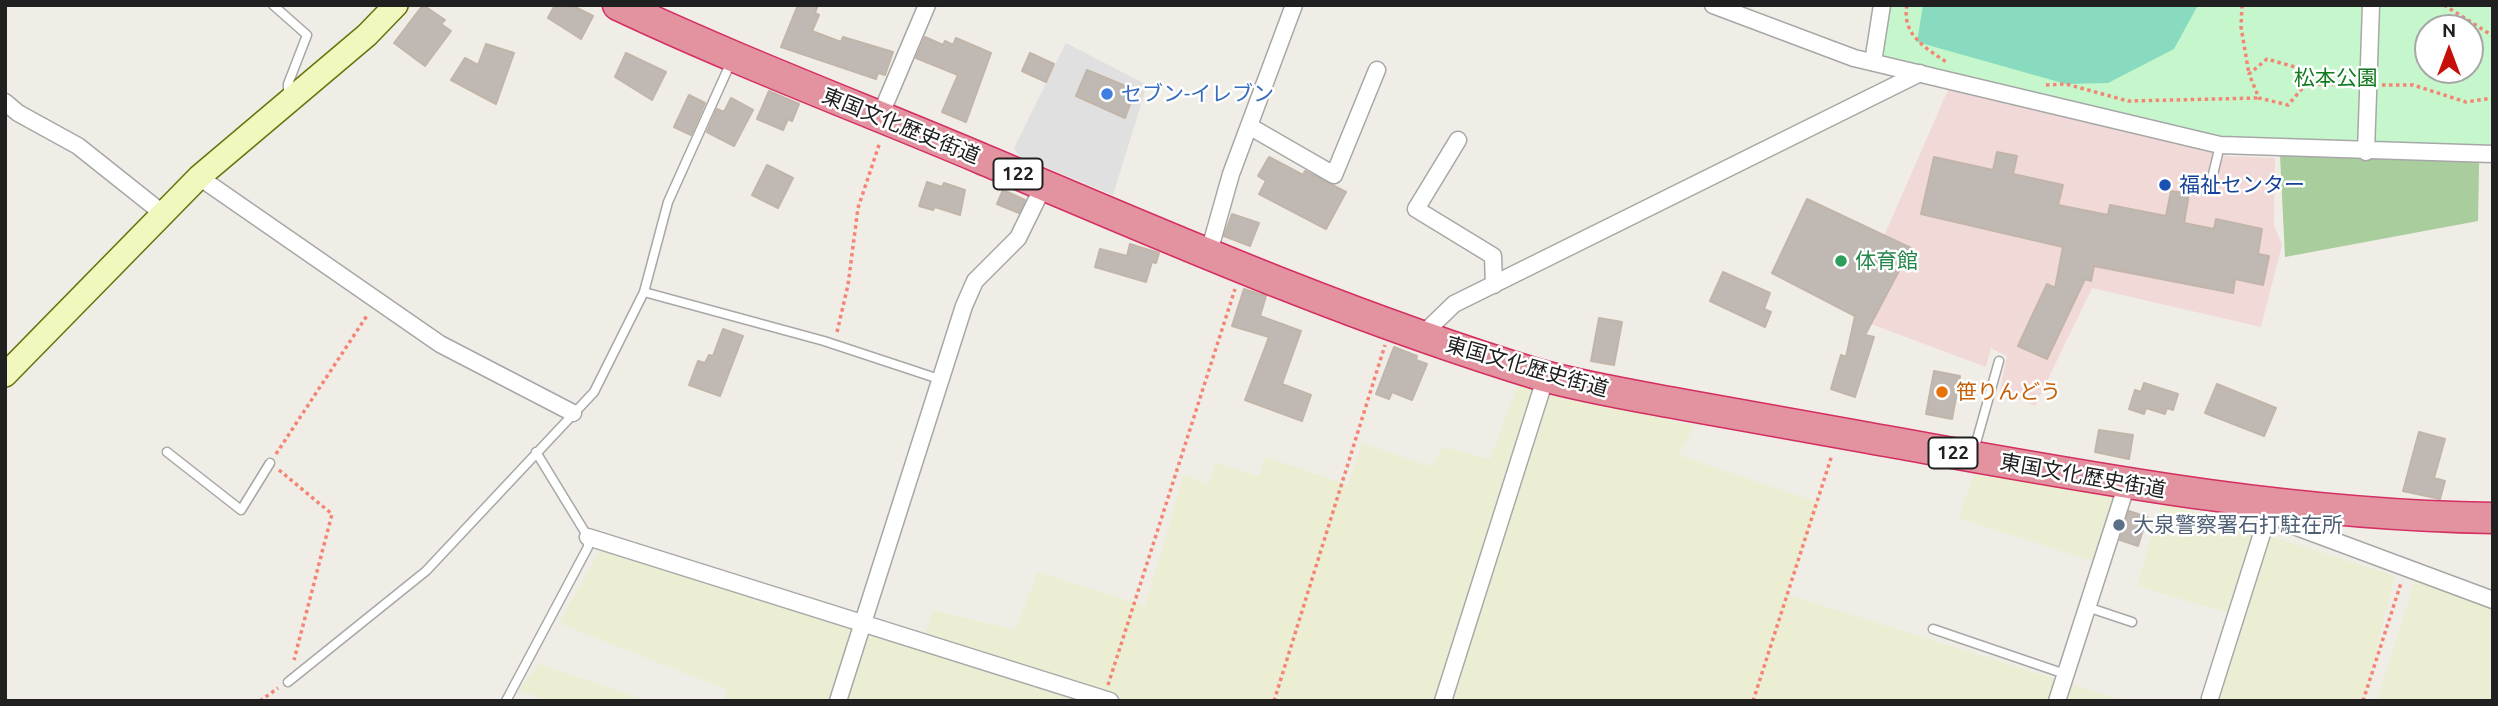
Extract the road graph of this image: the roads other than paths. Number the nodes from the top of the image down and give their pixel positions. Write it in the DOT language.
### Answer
graph roads {
  1 [pos="273,5"];
  2 [pos="396,5"];
  3 [pos="618,5"];
  4 [pos="927,5"];
  5 [pos="1294,5"];
  6 [pos="1713,5"];
  7 [pos="1882,5"];
  8 [pos="2371,5"];
  9 [pos="733,59"];
  10 [pos="1873,62"];
  11 [pos="1377,70"];
  12 [pos="1920,72"];
  13 [pos="288,100"];
  14 [pos="5,102"];
  15 [pos="884,117"];
  16 [pos="1249,126"];
  17 [pos="1458,139"];
  18 [pos="2220,145"];
  19 [pos="2367,152"];
  20 [pos="2493,155"];
  21 [pos="199,177"];
  22 [pos="1044,185"];
  23 [pos="2209,191"];
  24 [pos="161,212"];
  25 [pos="1209,252"];
  26 [pos="1494,285"];
  27 [pos="644,292"];
  28 [pos="1421,337"];
  29 [pos="1999,361"];
  30 [pos="5,375"];
  31 [pos="1546,376"];
  32 [pos="939,379"];
  33 [pos="573,413"];
  34 [pos="167,452"];
  35 [pos="536,452"];
  36 [pos="1972,456"];
  37 [pos="270,463"];
  38 [pos="2127,484"];
  39 [pos="2271,505"];
  40 [pos="2493,518"];
  41 [pos="588,537"];
  42 [pos="2493,600"];
  43 [pos="2087,607"];
  44 [pos="2132,622"];
  45 [pos="863,623"];
  46 [pos="1933,629"];
  47 [pos="2065,674"];
  48 [pos="288,682"];
  49 [pos="2210,698"];
  50 [pos="1107,700"];
  51 [pos="506,701"];
  52 [pos="838,701"];
  53 [pos="1443,701"];
  54 [pos="2057,701"];
  1 -- 13 [label="lane"];
  2 -- 13 [label="street"];
  3 -- 9 [label="highway, 東国文化歴史街道 / 122"];
  4 -- 15 [label="street"];
  5 -- 16 [label="street"];
  6 -- 10 [label="street"];
  7 -- 10 [label="street"];
  8 -- 19 [label="street"];
  9 -- 15 [label="highway, 東国文化歴史街道 / 122"];
  9 -- 27 [label="lane"];
  10 -- 12 [label="street"];
  11 -- 16 [label="street"];
  12 -- 18 [label="street"];
  12 -- 26 [label="street"];
  13 -- 21 [label="street"];
  14 -- 24 [label="street"];
  15 -- 22 [label="highway, 東国文化歴史街道 / 122"];
  16 -- 25 [label="street"];
  17 -- 26 [label="street"];
  18 -- 19 [label="street"];
  18 -- 23 [label="lane"];
  19 -- 20 [label="street"];
  21 -- 24 [label="street"];
  21 -- 33 [label="street"];
  22 -- 25 [label="highway, 東国文化歴史街道 / 122"];
  22 -- 32 [label="street"];
  24 -- 30 [label="street"];
  25 -- 28 [label="highway, 東国文化歴史街道 / 122"];
  26 -- 28 [label="street"];
  27 -- 32 [label="lane"];
  27 -- 33 [label="lane"];
  28 -- 31 [label="highway, 東国文化歴史街道 / 122"];
  29 -- 36 [label="lane"];
  31 -- 36 [label="highway, 東国文化歴史街道 / 122"];
  31 -- 53 [label="street"];
  32 -- 45 [label="street"];
  33 -- 35 [label="lane"];
  34 -- 37 [label="lane"];
  35 -- 41 [label="lane"];
  35 -- 48 [label="lane"];
  36 -- 38 [label="highway, 東国文化歴史街道 / 122"];
  38 -- 39 [label="highway, 東国文化歴史街道 / 122"];
  38 -- 43 [label="street"];
  39 -- 40 [label="highway, 東国文化歴史街道 / 122"];
  39 -- 42 [label="street"];
  39 -- 49 [label="street"];
  41 -- 45 [label="street"];
  41 -- 51 [label="lane"];
  43 -- 44 [label="lane"];
  43 -- 47 [label="street"];
  45 -- 50 [label="street"];
  45 -- 52 [label="street"];
  46 -- 47 [label="lane"];
  47 -- 54 [label="street"];
}
